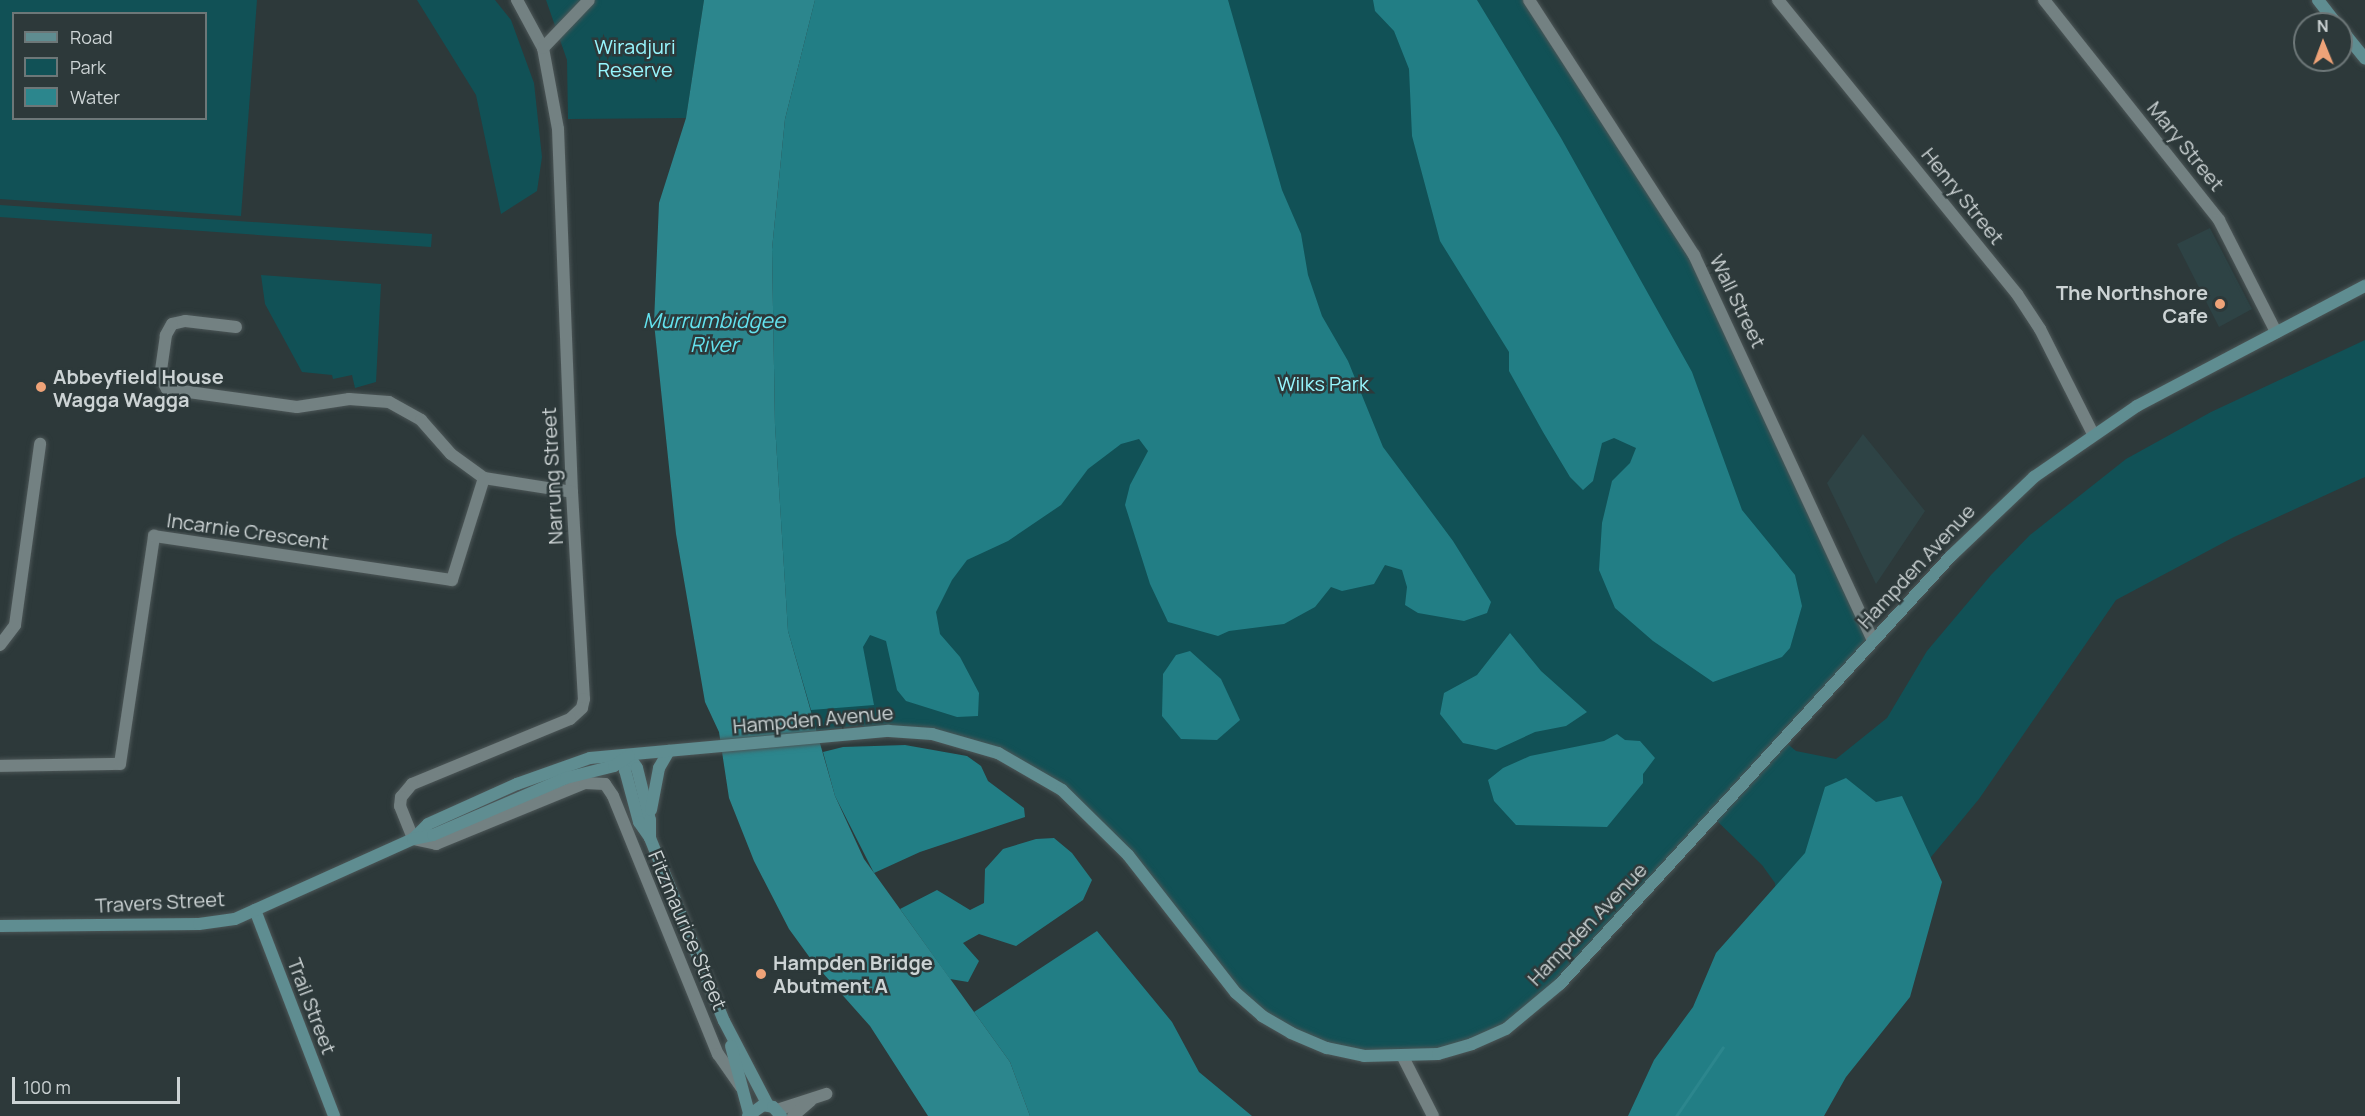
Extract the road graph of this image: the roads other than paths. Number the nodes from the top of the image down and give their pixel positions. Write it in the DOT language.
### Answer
graph roads {
  1 [pos="517,0"];
  2 [pos="589,0"];
  3 [pos="1529,0"];
  4 [pos="1778,0"];
  5 [pos="2044,0"];
  6 [pos="2318,0"];
  7 [pos="2328,12"];
  8 [pos="2353,44"];
  9 [pos="543,48"];
  10 [pos="2365,59"];
  11 [pos="2365,286"];
  12 [pos="236,327"];
  13 [pos="2276,332"];
  14 [pos="2092,434"];
  15 [pos="40,444"];
  16 [pos="484,478"];
  17 [pos="572,492"];
  18 [pos="1873,640"];
  19 [pos="0,645"];
  20 [pos="682,750"];
  21 [pos="669,752"];
  22 [pos="629,756"];
  23 [pos="0,766"];
  24 [pos="605,784"];
  25 [pos="650,820"];
  26 [pos="650,838"];
  27 [pos="413,839"];
  28 [pos="255,910"];
  29 [pos="0,926"];
  30 [pos="724,1021"];
  31 [pos="1403,1057"];
  32 [pos="742,1088"];
  33 [pos="775,1110"];
  34 [pos="748,1114"];
  35 [pos="334,1116"];
  36 [pos="793,1116"];
  37 [pos="1433,1116"];
  1 -- 9 [label="street, Narrung Street"];
  2 -- 9 [label="street"];
  3 -- 18 [label="street, Wall Street"];
  4 -- 14 [label="street, Henry Street"];
  5 -- 13 [label="street, Mary Street"];
  6 -- 7 [label="main road"];
  8 -- 10 [label="main road"];
  9 -- 17 [label="street, Narrung Street"];
  11 -- 13 [label="main road, Hampden Avenue"];
  12 -- 16 [label="street"];
  13 -- 14 [label="main road, Hampden Avenue"];
  14 -- 18 [label="main road, Hampden Avenue"];
  15 -- 19 [label="street"];
  16 -- 17 [label="street"];
  16 -- 23 [label="street, Incarnie Crescent"];
  17 -- 27 [label="street, Narrung Street"];
  18 -- 31 [label="main road, Hampden Avenue"];
  20 -- 21 [label="main road, Travers Street"];
  20 -- 31 [label="main road, Hampden Avenue"];
  21 -- 22 [label="main road, Travers Street"];
  21 -- 25 [label="main road"];
  22 -- 25 [label="main road, Fitzmaurice Street"];
  22 -- 26 [label="main road, Fitzmaurice Street"];
  22 -- 27 [label="main road, Travers Street"];
  24 -- 27 [label="street, Travers Street"];
  24 -- 32 [label="street, Fitzmaurice Street"];
  25 -- 26 [label="main road, Fitzmaurice Street"];
  26 -- 30 [label="main road, Fitzmaurice Street"];
  27 -- 28 [label="main road, Travers Street"];
  28 -- 29 [label="main road, Travers Street"];
  28 -- 35 [label="main road, Trail Street"];
  30 -- 32 [label="main road, Fitzmaurice Street"];
  30 -- 33 [label="main road, Fitzmaurice Street"];
  31 -- 37 [label="street"];
  32 -- 34 [label="main road, Fitzmaurice Street"];
  33 -- 34 [label="main road"];
  33 -- 36 [label="street"];
}
